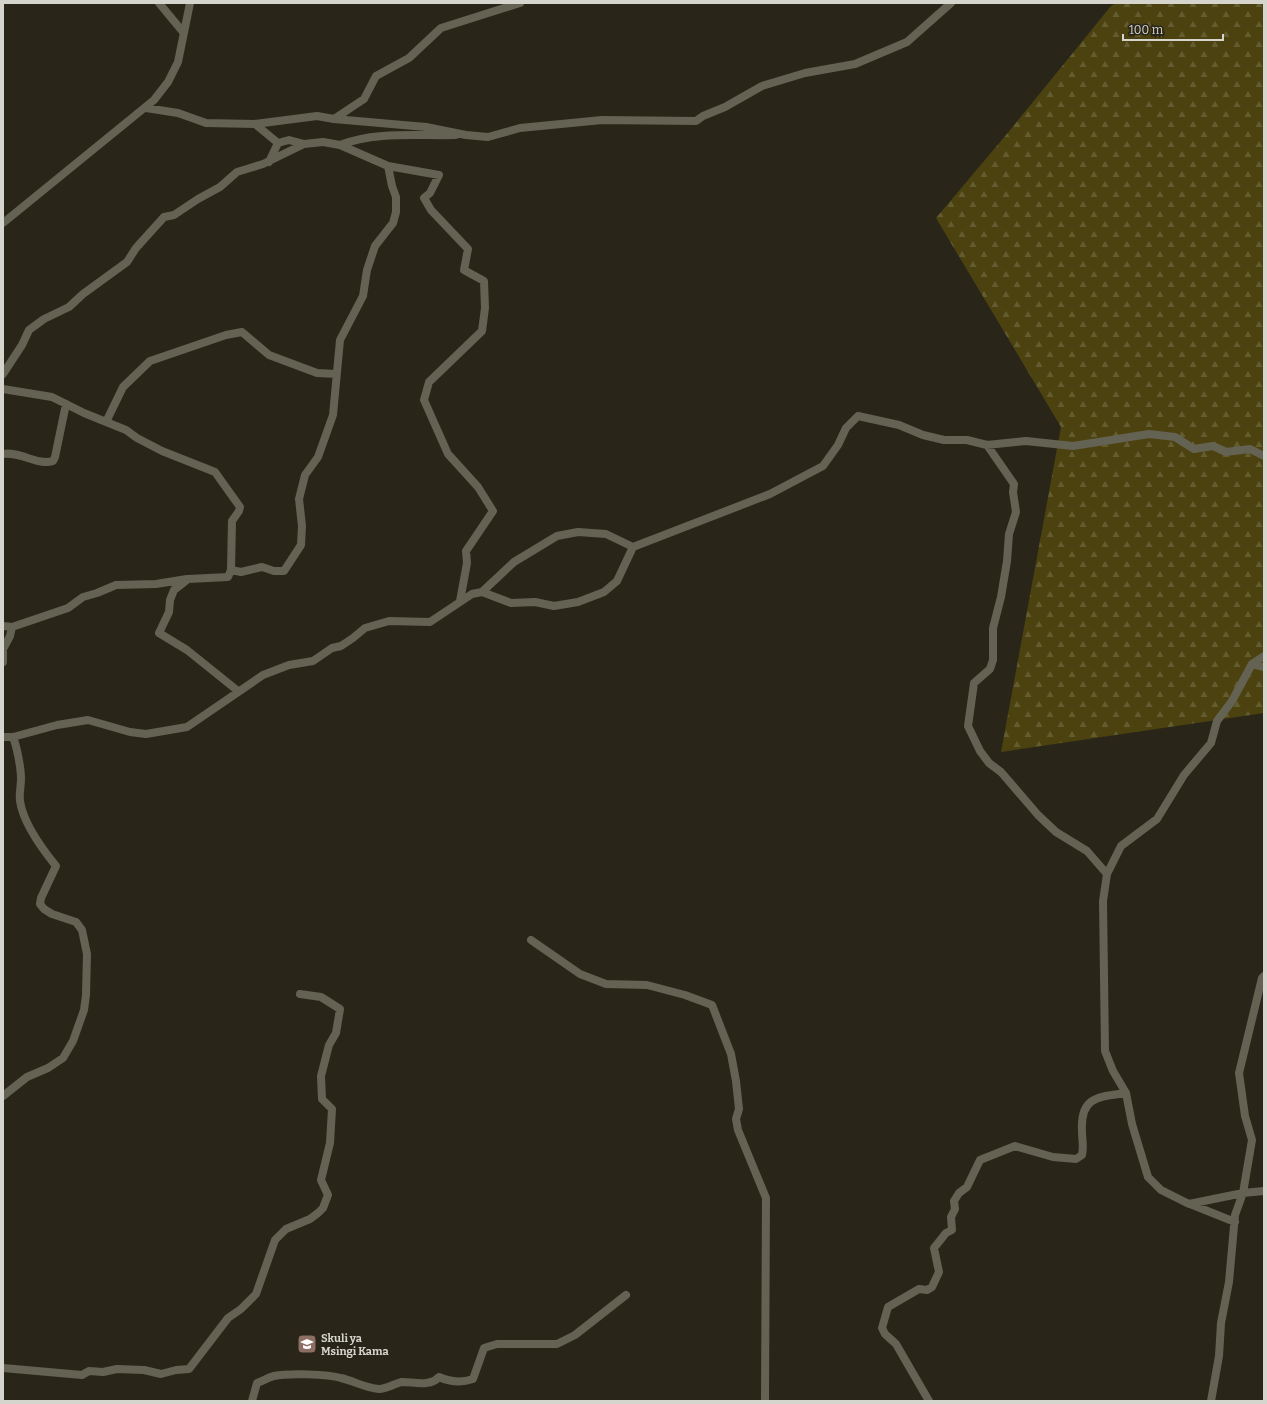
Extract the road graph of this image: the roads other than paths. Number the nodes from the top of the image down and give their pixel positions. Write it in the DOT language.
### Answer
graph roads {
  1 [pos="159,3"];
  2 [pos="190,3"];
  3 [pos="520,3"];
  4 [pos="951,3"];
  5 [pos="183,32"];
  6 [pos="146,108"];
  7 [pos="334,119"];
  8 [pos="255,124"];
  9 [pos="466,135"];
  10 [pos="278,143"];
  11 [pos="304,144"];
  12 [pos="340,145"];
  13 [pos="270,162"];
  14 [pos="388,166"];
  15 [pos="3,223"];
  16 [pos="3,374"];
  17 [pos="336,374"];
  18 [pos="3,389"];
  19 [pos="66,404"];
  20 [pos="106,422"];
  21 [pos="987,445"];
  22 [pos="3,454"];
  23 [pos="1264,456"];
  24 [pos="633,547"];
  25 [pos="231,570"];
  26 [pos="188,579"];
  27 [pos="482,592"];
  28 [pos="460,601"];
  29 [pos="3,626"];
  30 [pos="12,627"];
  31 [pos="1264,656"];
  32 [pos="3,662"];
  33 [pos="1252,664"];
  34 [pos="1264,667"];
  35 [pos="238,691"];
  36 [pos="3,737"];
  37 [pos="13,737"];
  38 [pos="1108,874"];
  39 [pos="531,940"];
  40 [pos="1264,976"];
  41 [pos="300,994"];
  42 [pos="1126,1093"];
  43 [pos="3,1096"];
  44 [pos="1264,1191"];
  45 [pos="1243,1193"];
  46 [pos="1190,1204"];
  47 [pos="1235,1222"];
  48 [pos="626,1295"];
  49 [pos="3,1368"];
  50 [pos="252,1401"];
  51 [pos="765,1401"];
  52 [pos="929,1401"];
  53 [pos="1211,1401"];
  1 -- 5 [label="street"];
  2 -- 5 [label="street"];
  3 -- 7 [label="street"];
  4 -- 9 [label="street"];
  5 -- 6 [label="street"];
  6 -- 8 [label="street"];
  6 -- 15 [label="street"];
  7 -- 8 [label="street"];
  7 -- 9 [label="street"];
  8 -- 10 [label="street"];
  9 -- 12 [label="street"];
  10 -- 11 [label="street"];
  10 -- 13 [label="street"];
  11 -- 12 [label="street"];
  11 -- 13 [label="street"];
  12 -- 14 [label="street"];
  13 -- 16 [label="street"];
  14 -- 17 [label="street"];
  14 -- 28 [label="street"];
  17 -- 20 [label="street"];
  17 -- 25 [label="street"];
  18 -- 19 [label="street"];
  19 -- 20 [label="street"];
  19 -- 22 [label="street"];
  20 -- 25 [label="street"];
  21 -- 23 [label="street"];
  21 -- 24 [label="street"];
  21 -- 38 [label="street"];
  24 -- 27 [label="street"];
  24 -- 27 [label="street"];
  25 -- 26 [label="street"];
  26 -- 30 [label="street"];
  26 -- 35 [label="street"];
  27 -- 28 [label="street"];
  28 -- 35 [label="street"];
  29 -- 30 [label="street"];
  30 -- 32 [label="street"];
  31 -- 33 [label="street"];
  33 -- 34 [label="street"];
  33 -- 38 [label="street"];
  35 -- 37 [label="street"];
  36 -- 37 [label="street"];
  37 -- 43 [label="street"];
  38 -- 42 [label="street"];
  39 -- 51 [label="street"];
  40 -- 45 [label="street"];
  41 -- 49 [label="street"];
  42 -- 46 [label="street"];
  42 -- 52 [label="street"];
  44 -- 45 [label="street"];
  45 -- 46 [label="street"];
  45 -- 47 [label="street"];
  46 -- 47 [label="street"];
  47 -- 53 [label="street"];
  48 -- 50 [label="street"];
}
